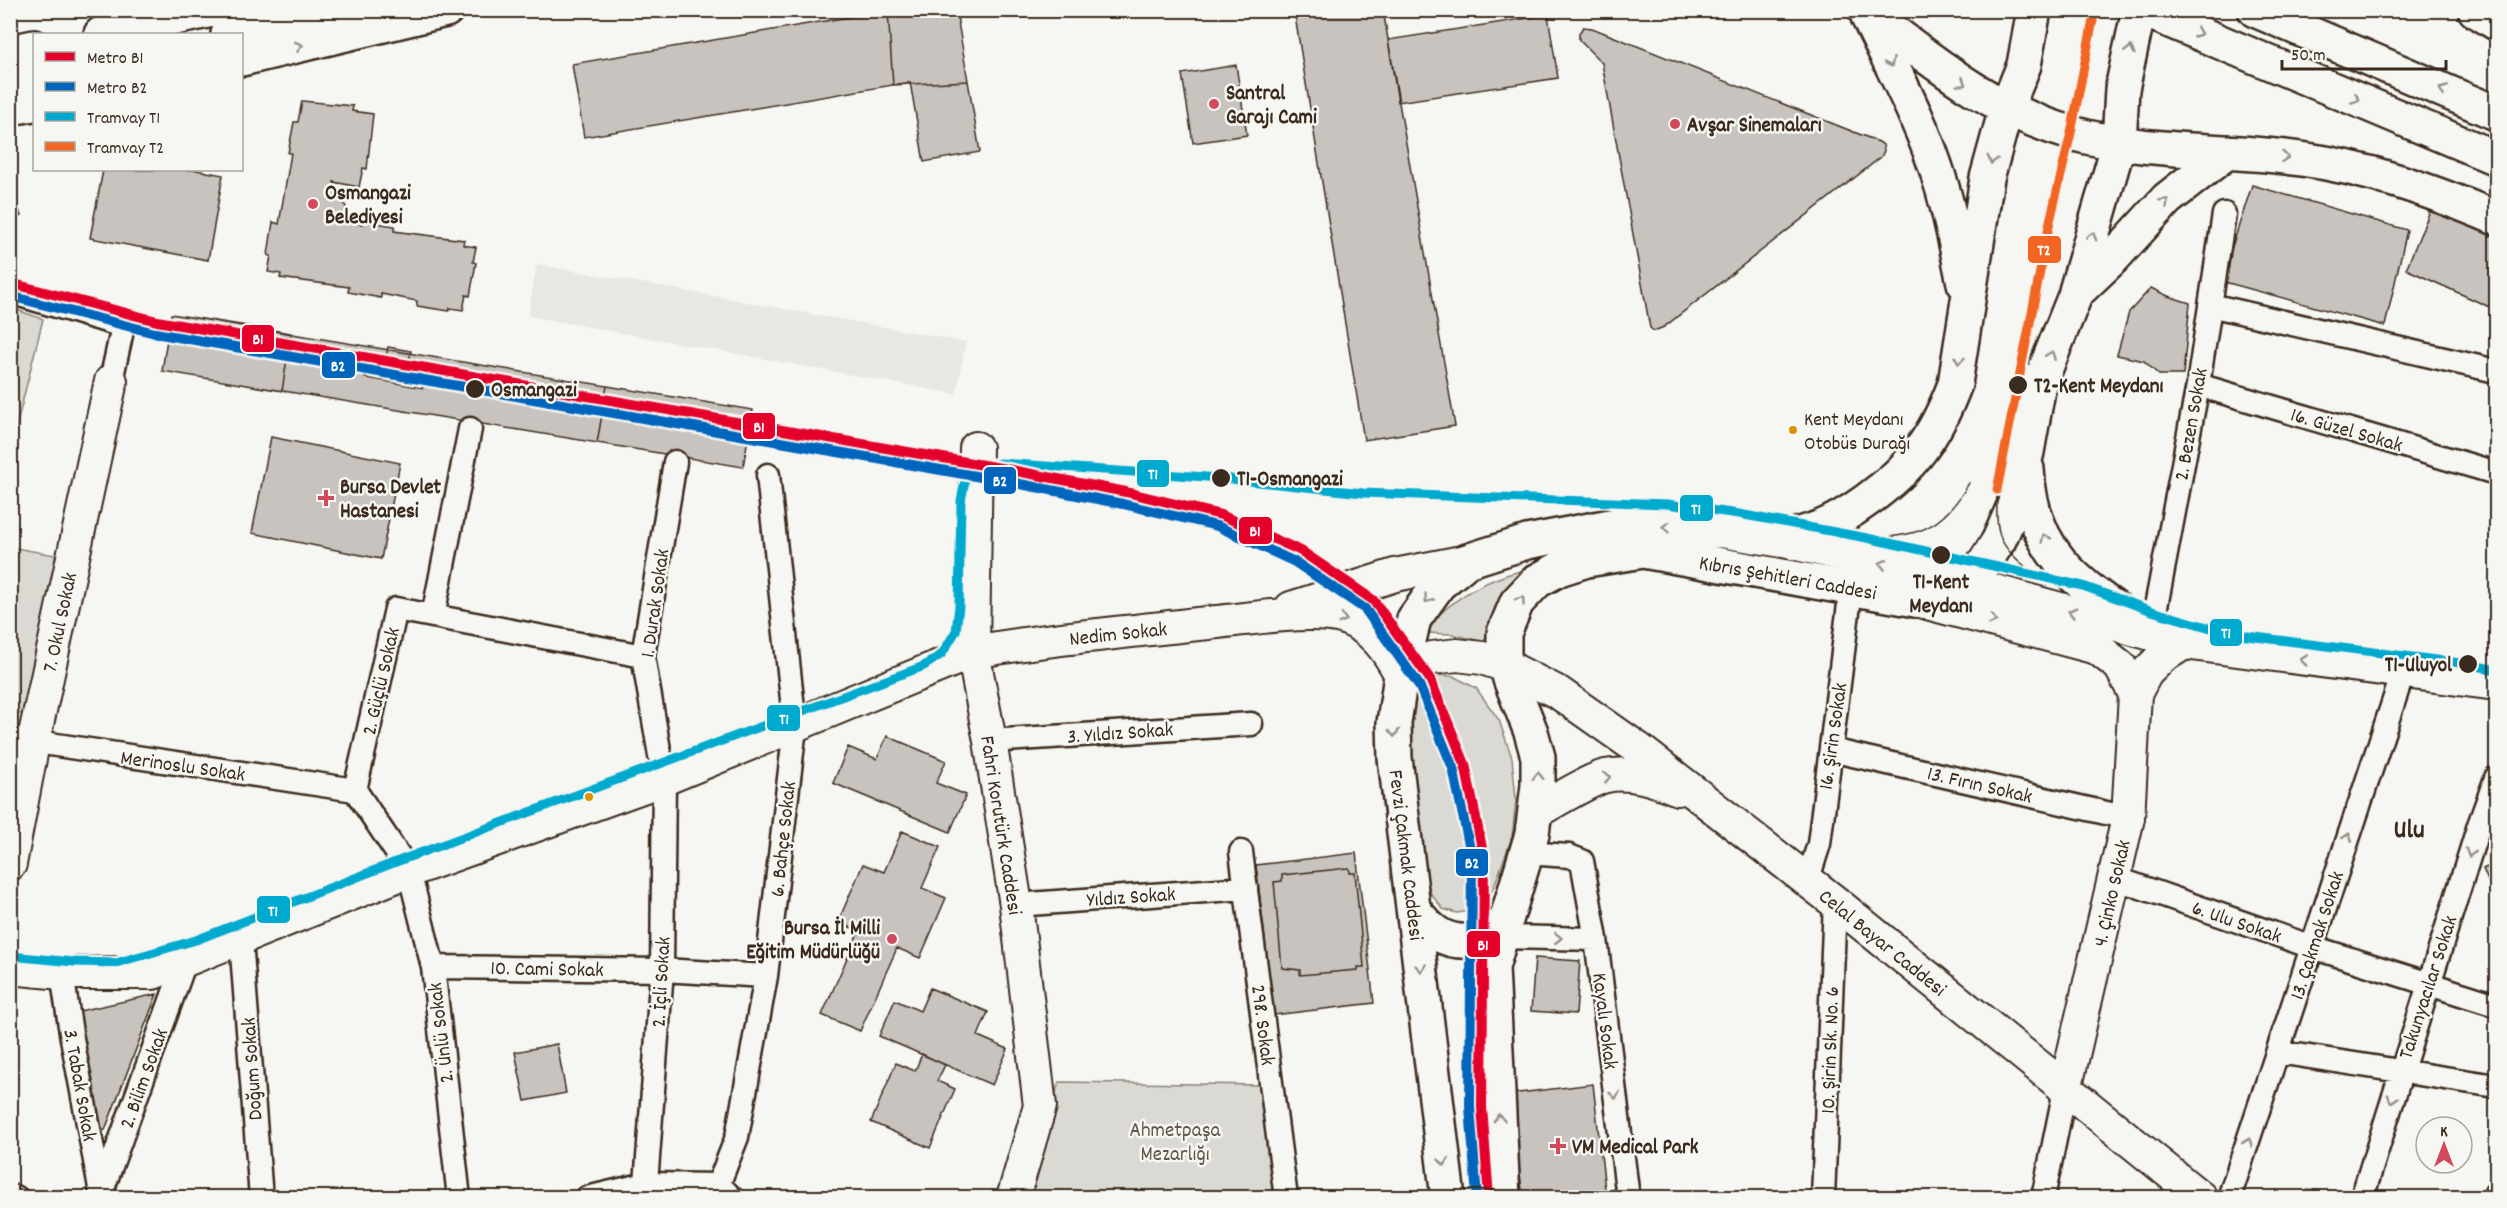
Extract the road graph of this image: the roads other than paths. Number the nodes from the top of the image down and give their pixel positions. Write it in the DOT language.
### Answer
graph roads {
  1 [pos="212,10"];
  2 [pos="333,10"];
  3 [pos="447,10"];
  4 [pos="1865,10"];
  5 [pos="2034,10"];
  6 [pos="2139,10"];
  7 [pos="2144,10"];
  8 [pos="2255,10"];
  9 [pos="2475,10"];
  10 [pos="2496,23"];
  11 [pos="106,33"];
  12 [pos="232,33"];
  13 [pos="33,47"];
  14 [pos="10,52"];
  15 [pos="243,59"];
  16 [pos="33,73"];
  17 [pos="11,77"];
  18 [pos="33,105"];
  19 [pos="10,108"];
  20 [pos="2006,109"];
  21 [pos="2496,112"];
  22 [pos="2119,143"];
  23 [pos="2227,152"];
  24 [pos="2496,158"];
  25 [pos="2224,214"];
  26 [pos="2496,218"];
  27 [pos="10,292"];
  28 [pos="2076,292"];
  29 [pos="1968,302"];
  30 [pos="2210,305"];
  31 [pos="2496,370"];
  32 [pos="111,381"];
  33 [pos="2198,385"];
  34 [pos="470,429"];
  35 [pos="976,448"];
  36 [pos="2027,452"];
  37 [pos="675,462"];
  38 [pos="2496,473"];
  39 [pos="768,475"];
  40 [pos="1779,540"];
  41 [pos="1467,561"];
  42 [pos="1962,582"];
  43 [pos="1851,588"];
  44 [pos="1916,600"];
  45 [pos="433,616"];
  46 [pos="1264,617"];
  47 [pos="2149,632"];
  48 [pos="2184,643"];
  49 [pos="973,652"];
  50 [pos="643,656"];
  51 [pos="1505,660"];
  52 [pos="2403,673"];
  53 [pos="1401,675"];
  54 [pos="2496,684"];
  55 [pos="2135,694"];
  56 [pos="1251,724"];
  57 [pos="795,727"];
  58 [pos="22,740"];
  59 [pos="990,741"];
  60 [pos="1831,750"];
  61 [pos="2496,778"];
  62 [pos="664,779"];
  63 [pos="355,790"];
  64 [pos="1704,801"];
  65 [pos="2128,819"];
  66 [pos="2487,827"];
  67 [pos="1531,833"];
  68 [pos="1241,852"];
  69 [pos="10,864"];
  70 [pos="409,872"];
  71 [pos="2115,878"];
  72 [pos="1807,882"];
  73 [pos="1246,888"];
  74 [pos="1835,902"];
  75 [pos="1016,905"];
  76 [pos="1414,910"];
  77 [pos="1500,933"];
  78 [pos="1596,939"];
  79 [pos="241,940"];
  80 [pos="2312,947"];
  81 [pos="185,962"];
  82 [pos="433,967"];
  83 [pos="10,968"];
  84 [pos="662,970"];
  85 [pos="62,973"];
  86 [pos="766,976"];
  87 [pos="2429,984"];
  88 [pos="2496,1005"];
  89 [pos="2278,1052"];
  90 [pos="2401,1070"];
  91 [pos="2496,1086"];
  92 [pos="2065,1090"];
  93 [pos="646,1184"];
  94 [pos="721,1193"];
  95 [pos="2496,1193"];
  96 [pos="10,1196"];
  97 [pos="101,1196"];
  98 [pos="17,1197"];
  99 [pos="261,1197"];
  100 [pos="459,1197"];
  101 [pos="586,1197"];
  102 [pos="1013,1197"];
  103 [pos="1286,1197"];
  104 [pos="1448,1197"];
  105 [pos="1503,1197"];
  106 [pos="1628,1197"];
  107 [pos="1823,1197"];
  108 [pos="2043,1197"];
  109 [pos="2201,1197"];
  110 [pos="2229,1197"];
  111 [pos="2362,1197"];
  112 [pos="2495,1197"];
  1 -- 11 [label="main road"];
  2 -- 12 [label="main road"];
  15 -- 3 [label="main road, one-way"];
  4 -- 20 [label="main road, one-way"];
  4 -- 29 [label="main road, one-way"];
  5 -- 20 [label="main road"];
  22 -- 6 [label="main road, one-way"];
  7 -- 24 [label="main road, one-way"];
  21 -- 8 [label="main road, one-way"];
  9 -- 10 [label="main road"];
  13 -- 14 [label="main road"];
  16 -- 17 [label="main road"];
  18 -- 19 [label="main road"];
  20 -- 22 [label="main road"];
  20 -- 29 [label="main road, one-way"];
  22 -- 23 [label="main road"];
  28 -- 22 [label="main road, one-way"];
  23 -- 26 [label="main road, one-way"];
  28 -- 23 [label="main road, one-way"];
  25 -- 30 [label="street, 2. Bezen Sokak"];
  27 -- 32 [label="street"];
  36 -- 28 [label="main road, one-way"];
  29 -- 40 [label="main road, one-way"];
  30 -- 31 [label="street"];
  30 -- 33 [label="street, 2. Bezen Sokak"];
  32 -- 58 [label="main road, 7. Okul Sokak"];
  33 -- 38 [label="street, 16. Güzel Sokak"];
  33 -- 47 [label="street, 2. Bezen Sokak"];
  34 -- 45 [label="street"];
  35 -- 49 [label="main road, Fahri Korutürk Caddesi"];
  36 -- 42 [label="main road"];
  47 -- 36 [label="main road, one-way"];
  37 -- 50 [label="street, 1. Durak Sokak"];
  39 -- 57 [label="street, 6. Bahçe Sokak"];
  40 -- 41 [label="main road, one-way"];
  42 -- 40 [label="main road, one-way"];
  41 -- 46 [label="main road"];
  41 -- 53 [label="main road, Fevzi Çakmak Caddesi, one-way"];
  42 -- 44 [label="main road"];
  47 -- 42 [label="main road, one-way"];
  43 -- 44 [label="main road, Kıbrıs Şehitleri Caddesi"];
  51 -- 43 [label="main road, Kıbrıs Şehitleri Caddesi, one-way"];
  43 -- 60 [label="street, 16. Şirin Sokak"];
  44 -- 55 [label="main road, Kıbrıs Şehitleri Caddesi, one-way"];
  45 -- 50 [label="street, 2. Güçlü Sokak"];
  45 -- 63 [label="street, 2. Güçlü Sokak"];
  46 -- 49 [label="main road, Nedim Sokak"];
  46 -- 53 [label="main road, one-way"];
  47 -- 48 [label="main road"];
  52 -- 48 [label="main road, one-way"];
  48 -- 55 [label="main road"];
  49 -- 57 [label="main road, Nedim Sokak"];
  49 -- 59 [label="main road, Fahri Korutürk Caddesi"];
  50 -- 62 [label="street, 1. Durak Sokak"];
  51 -- 53 [label="main road, Celal Bayar Caddesi"];
  51 -- 64 [label="main road, Celal Bayar Caddesi"];
  67 -- 51 [label="main road, one-way"];
  52 -- 54 [label="main road"];
  80 -- 52 [label="street, 13. Çakmak Sokak, one-way"];
  53 -- 76 [label="main road, Fevzi Çakmak Caddesi, one-way"];
  55 -- 65 [label="main road, 4. Çinko Sokak"];
  56 -- 59 [label="street, 3. Yıldız Sokak"];
  57 -- 62 [label="main road, Nedim Sokak"];
  57 -- 86 [label="street, 6. Bahçe Sokak"];
  58 -- 63 [label="street, Merinoslu Sokak"];
  58 -- 69 [label="main road, 7. Okul Sokak"];
  59 -- 75 [label="main road, Fahri Korutürk Caddesi"];
  60 -- 65 [label="street, 13. Fırın Sokak"];
  60 -- 72 [label="street, 16. Şirin Sokak"];
  61 -- 66 [label="street, Takunyacılar Sokak"];
  62 -- 70 [label="main road, Nedim Sokak"];
  62 -- 84 [label="street, 2. İçli Sokak"];
  63 -- 70 [label="street, 2. Ünlü Sokak"];
  67 -- 64 [label="main road, one-way"];
  64 -- 72 [label="main road, Celal Bayar Caddesi"];
  65 -- 71 [label="main road, 4. Çinko Sokak"];
  66 -- 87 [label="street, Takunyacılar Sokak, one-way"];
  67 -- 77 [label="main road"];
  67 -- 78 [label="street, Kayalı Sokak"];
  68 -- 73 [label="street, 298. Sokak"];
  70 -- 79 [label="main road, Nedim Sokak"];
  70 -- 82 [label="street, 2. Ünlü Sokak"];
  71 -- 80 [label="street, 6. Ulu Sokak"];
  71 -- 92 [label="main road, 4. Çinko Sokak"];
  72 -- 74 [label="main road, Celal Bayar Caddesi"];
  73 -- 75 [label="street, Yıldız Sokak"];
  73 -- 103 [label="street, 298. Sokak"];
  74 -- 92 [label="main road, Celal Bayar Caddesi"];
  74 -- 107 [label="street, 10. Şirin Sk. No. 6"];
  75 -- 102 [label="main road, Fahri Korutürk Caddesi"];
  76 -- 77 [label="main road"];
  76 -- 104 [label="main road, Fevzi Çakmak Caddesi, one-way"];
  77 -- 78 [label="street, one-way"];
  105 -- 77 [label="main road, one-way"];
  78 -- 106 [label="street, Kayalı Sokak, one-way"];
  79 -- 81 [label="main road, Nedim Sokak"];
  79 -- 99 [label="street, Doğum Sokak"];
  80 -- 87 [label="street, 6. Ulu Sokak"];
  80 -- 89 [label="street, 13. Çakmak Sokak"];
  81 -- 85 [label="main road, Nedim Sokak"];
  81 -- 97 [label="street, 2. Bilim Sokak"];
  82 -- 84 [label="street, 10. Cami Sokak"];
  82 -- 100 [label="street, 2. Ünlü Sokak"];
  83 -- 85 [label="main road, Nedim Sokak"];
  84 -- 86 [label="street, 10. Cami Sokak"];
  84 -- 93 [label="street, 2. İçli Sokak"];
  85 -- 97 [label="street, 3. Tabak Sokak"];
  86 -- 94 [label="street, 6. Bahçe Sokak"];
  87 -- 88 [label="street, 6. Ulu Sokak"];
  87 -- 90 [label="street, Takunyacılar Sokak"];
  89 -- 90 [label="street"];
  110 -- 89 [label="street, 13. Çakmak Sokak, one-way"];
  90 -- 91 [label="street"];
  90 -- 111 [label="street, Takunyacılar Sokak, one-way"];
  92 -- 108 [label="street"];
  92 -- 109 [label="main road, Celal Bayar Caddesi"];
  93 -- 94 [label="street"];
  93 -- 101 [label="street"];
  95 -- 112 [label="street"];
  96 -- 98 [label="street"];
}
